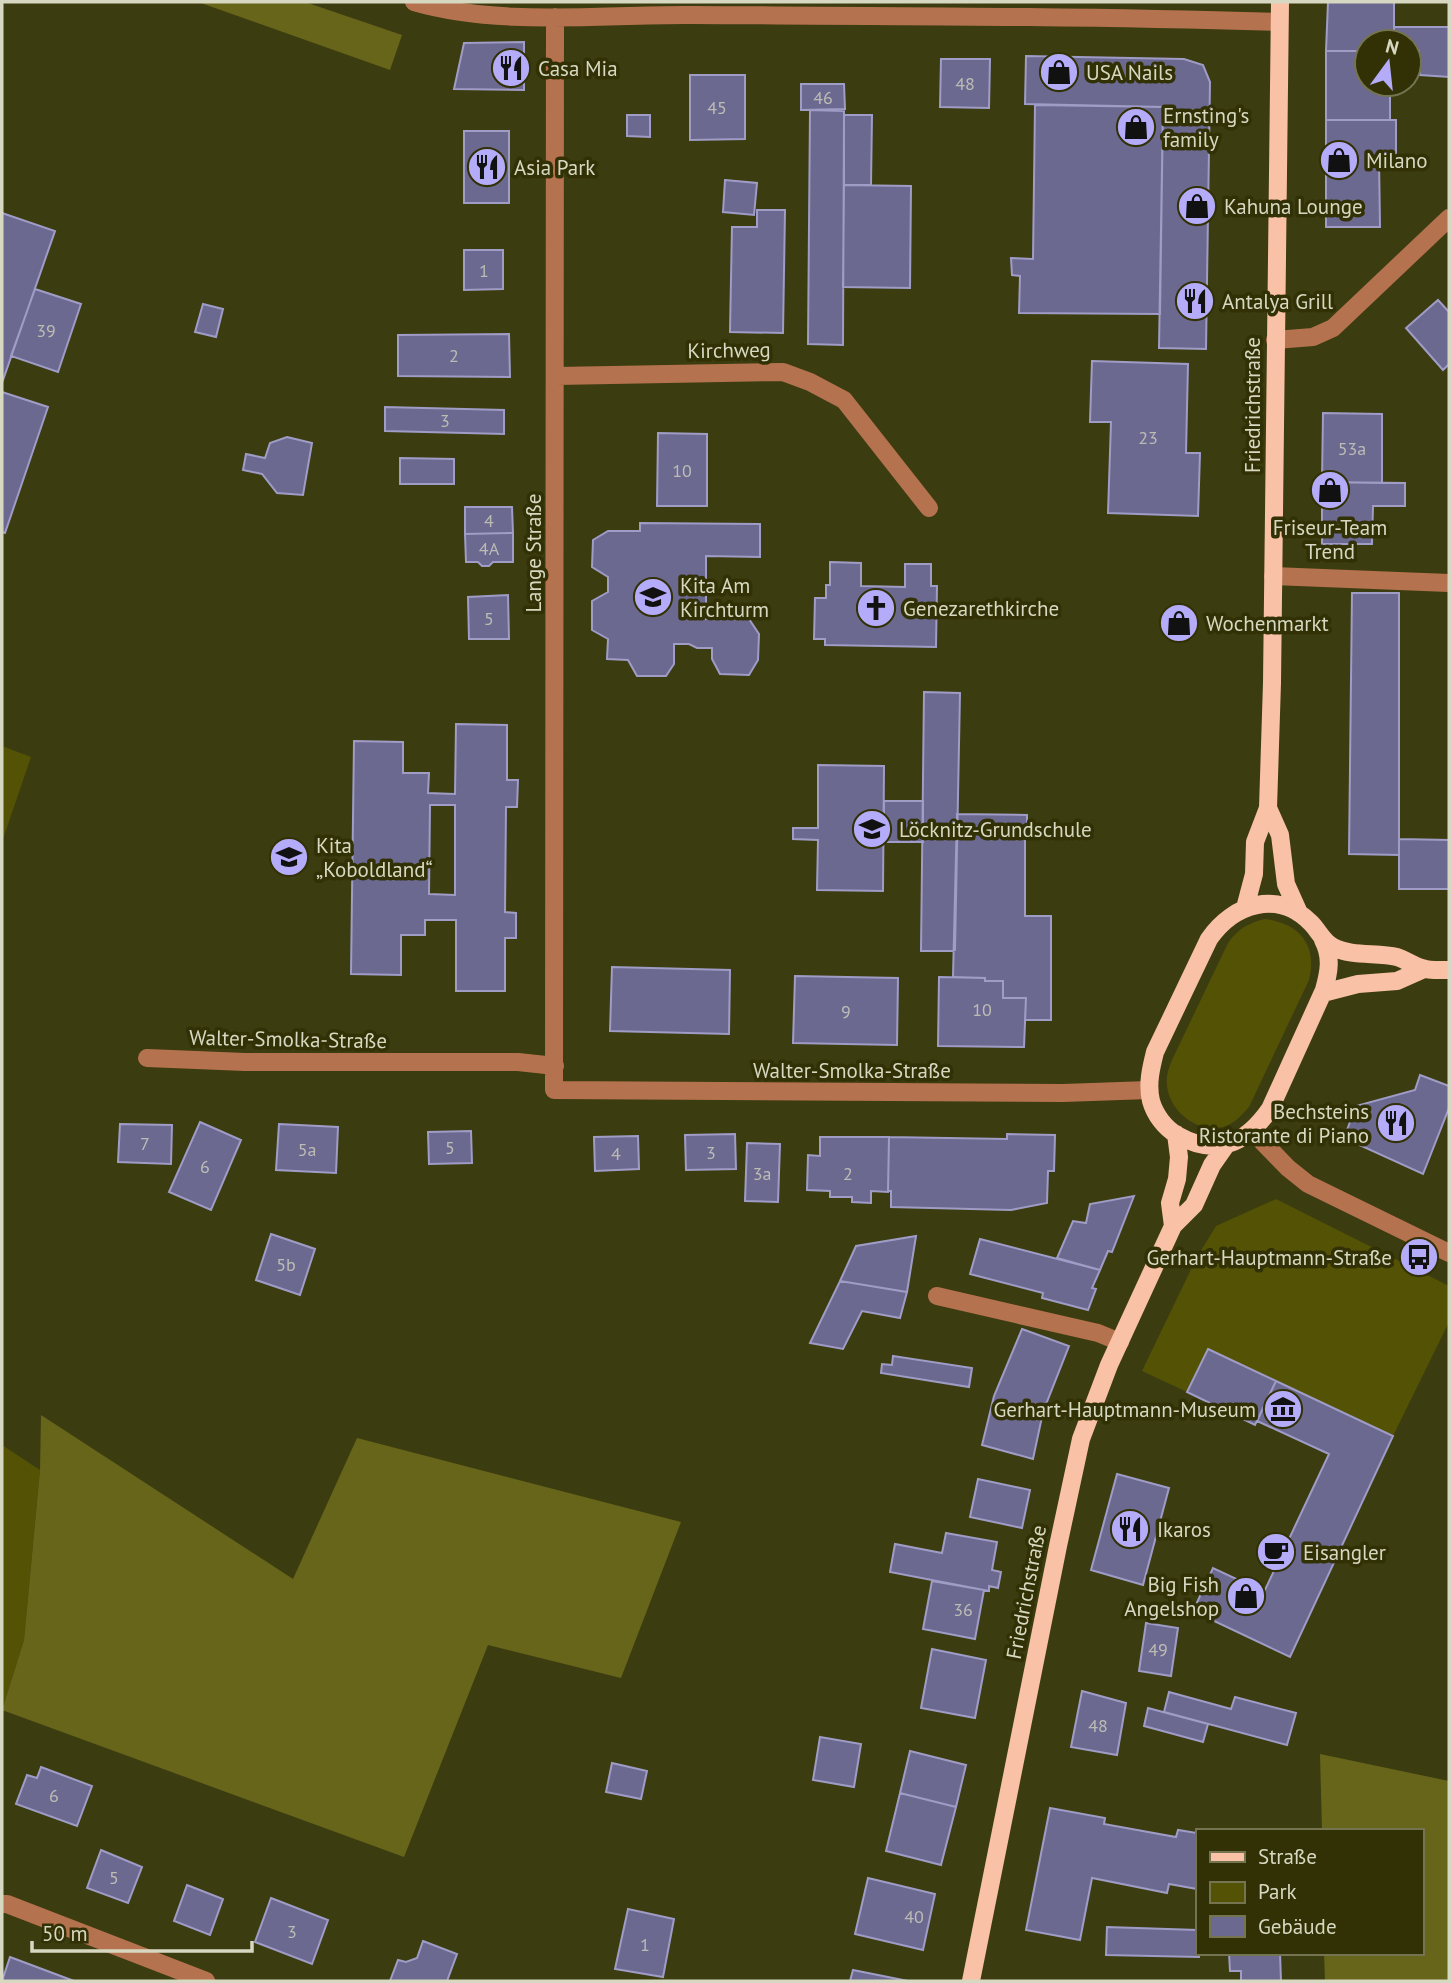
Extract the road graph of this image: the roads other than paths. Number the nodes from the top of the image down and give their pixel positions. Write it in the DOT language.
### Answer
graph roads {
  1 [pos="414,2"];
  2 [pos="1280,2"];
  3 [pos="782,8"];
  4 [pos="555,17"];
  5 [pos="1279,22"];
  6 [pos="1449,218"];
  7 [pos="1275,340"];
  8 [pos="556,376"];
  9 [pos="929,508"];
  10 [pos="1273,576"];
  11 [pos="1449,583"];
  12 [pos="1268,808"];
  13 [pos="1245,908"];
  14 [pos="1299,913"];
  15 [pos="1323,940"];
  16 [pos="1424,969"];
  17 [pos="1449,970"];
  18 [pos="1323,993"];
  19 [pos="147,1058"];
  20 [pos="555,1066"];
  21 [pos="554,1090"];
  22 [pos="1149,1090"];
  23 [pos="1252,1131"];
  24 [pos="1176,1134"];
  25 [pos="1226,1145"];
  26 [pos="1173,1226"];
  27 [pos="1449,1253"];
  28 [pos="937,1296"];
  29 [pos="1120,1342"];
  30 [pos="2,1904"];
  31 [pos="206,1981"];
  32 [pos="971,1981"];
  1 -- 4 [label="street"];
  2 -- 5 [label="main road, Friedrichstraße"];
  3 -- 4 [label="street"];
  3 -- 5 [label="street"];
  4 -- 8 [label="street, Lange Straße"];
  5 -- 7 [label="main road, Friedrichstraße"];
  6 -- 7 [label="street"];
  7 -- 10 [label="main road, Friedrichstraße"];
  8 -- 9 [label="street, Kirchweg"];
  8 -- 20 [label="street, Lange Straße"];
  10 -- 11 [label="street"];
  10 -- 12 [label="main road, Friedrichstraße"];
  12 -- 13 [label="main road, Friedrichstraße"];
  12 -- 14 [label="main road, Friedrichstraße"];
  13 -- 14 [label="main road"];
  13 -- 22 [label="main road"];
  14 -- 15 [label="main road"];
  15 -- 16 [label="main road"];
  15 -- 18 [label="main road"];
  16 -- 17 [label="main road"];
  16 -- 18 [label="main road"];
  18 -- 23 [label="main road"];
  19 -- 20 [label="street, Walter-Smolka-Straße"];
  20 -- 21 [label="street, Lange Straße"];
  21 -- 22 [label="street, Walter-Smolka-Straße"];
  22 -- 24 [label="main road"];
  23 -- 25 [label="main road"];
  23 -- 27 [label="street"];
  24 -- 25 [label="main road"];
  24 -- 26 [label="main road, Friedrichstraße"];
  25 -- 26 [label="main road, Friedrichstraße"];
  26 -- 29 [label="main road, Friedrichstraße"];
  28 -- 29 [label="street"];
  29 -- 32 [label="main road, Friedrichstraße"];
  30 -- 31 [label="street"];
}
